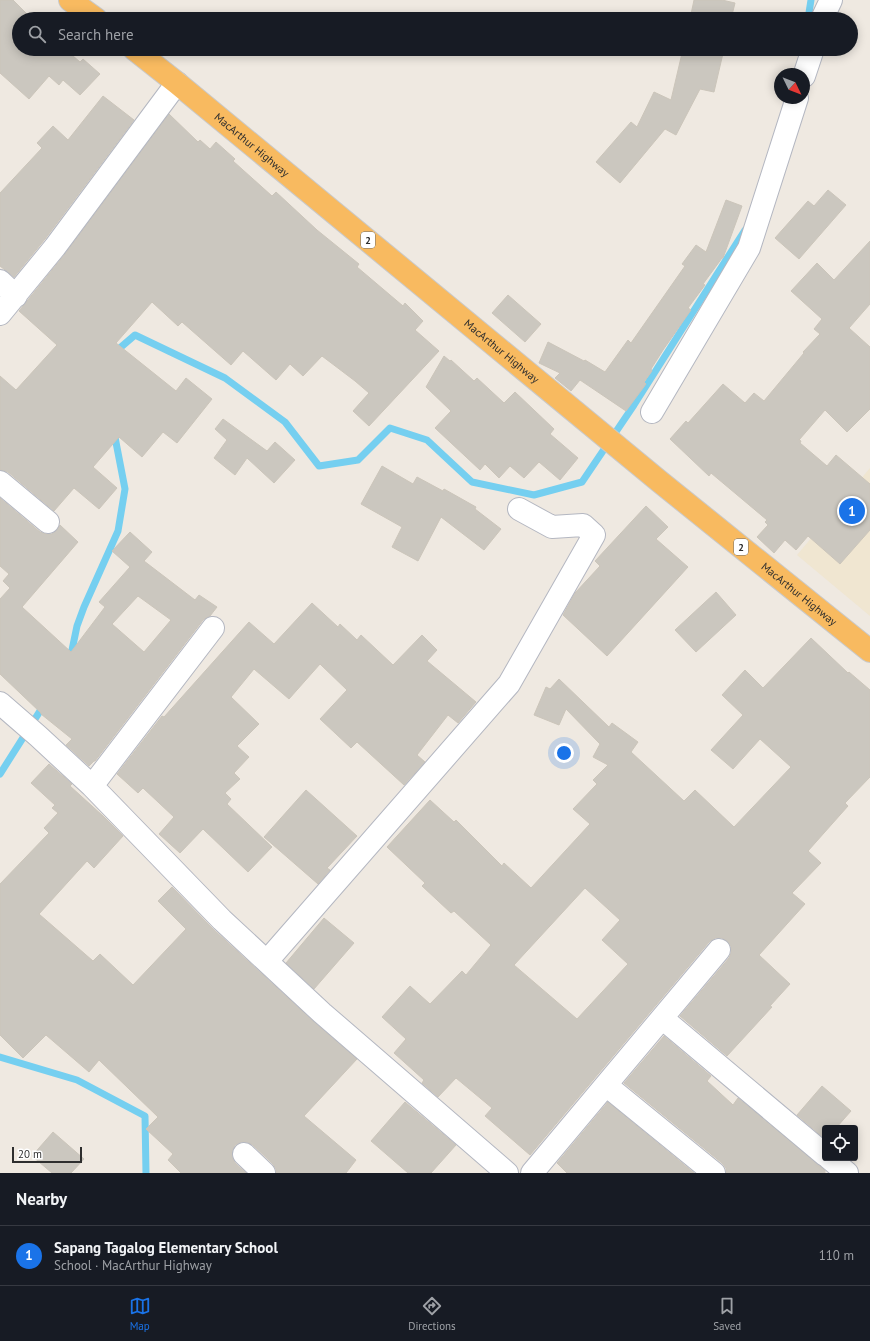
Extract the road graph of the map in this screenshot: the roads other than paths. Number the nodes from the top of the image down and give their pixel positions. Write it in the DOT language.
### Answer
graph roads {
  1 [pos="70,0"];
  2 [pos="831,0"];
  3 [pos="93,11"];
  4 [pos="825,12"];
  5 [pos="143,56"];
  6 [pos="810,56"];
  7 [pos="806,68"];
  8 [pos="177,82"];
  9 [pos="795,104"];
  10 [pos="0,281"];
  11 [pos="16,296"];
  12 [pos="0,314"];
  13 [pos="652,412"];
  14 [pos="0,482"];
  15 [pos="519,509"];
  16 [pos="48,522"];
  17 [pos="213,628"];
  18 [pos="870,651"];
  19 [pos="0,703"];
  20 [pos="92,786"];
  21 [pos="719,950"];
  22 [pos="267,961"];
  23 [pos="662,1018"];
  24 [pos="606,1085"];
  25 [pos="822,1152"];
  26 [pos="244,1154"];
  27 [pos="833,1161"];
  28 [pos="264,1173"];
  29 [pos="507,1173"];
  30 [pos="532,1173"];
  31 [pos="714,1173"];
  32 [pos="847,1173"];
  1 -- 3 [label="highway"];
  2 -- 4 [label="street"];
  5 -- 8 [label="highway, MacArthur Highway / 2"];
  6 -- 7 [label="street"];
  8 -- 11 [label="street"];
  8 -- 18 [label="highway, MacArthur Highway / 2"];
  9 -- 13 [label="street"];
  10 -- 11 [label="street"];
  11 -- 12 [label="street"];
  14 -- 16 [label="street"];
  15 -- 22 [label="street"];
  17 -- 20 [label="street"];
  19 -- 20 [label="street"];
  20 -- 22 [label="street"];
  21 -- 23 [label="street"];
  22 -- 29 [label="street"];
  23 -- 24 [label="street"];
  23 -- 25 [label="street"];
  24 -- 30 [label="street"];
  24 -- 31 [label="street"];
  26 -- 28 [label="street"];
  27 -- 32 [label="street"];
}
